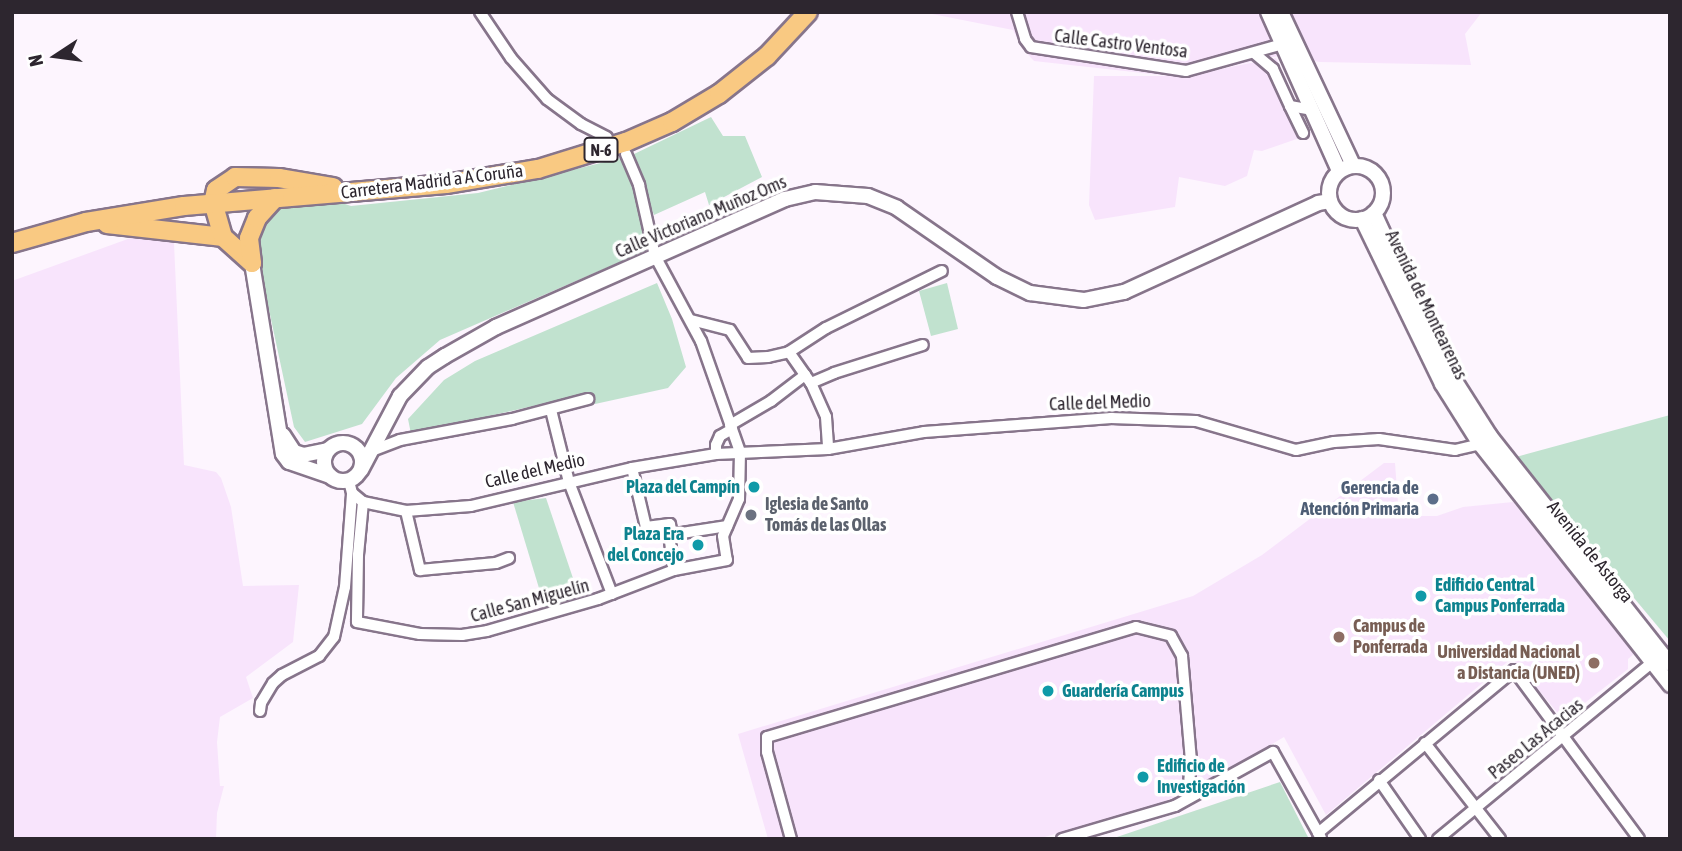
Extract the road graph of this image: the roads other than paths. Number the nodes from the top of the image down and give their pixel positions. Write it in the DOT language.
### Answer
graph roads {
  1 [pos="480,12"];
  2 [pos="808,12"];
  3 [pos="1017,12"];
  4 [pos="1268,12"];
  5 [pos="1281,12"];
  6 [pos="1278,46"];
  7 [pos="1254,53"];
  8 [pos="1273,69"];
  9 [pos="1290,106"];
  10 [pos="1312,110"];
  11 [pos="1303,133"];
  12 [pos="607,137"];
  13 [pos="626,155"];
  14 [pos="1346,168"];
  15 [pos="353,191"];
  16 [pos="275,198"];
  17 [pos="235,200"];
  18 [pos="1330,201"];
  19 [pos="213,203"];
  20 [pos="1368,216"];
  21 [pos="86,222"];
  22 [pos="223,237"];
  23 [pos="249,238"];
  24 [pos="12,243"];
  25 [pos="655,256"];
  26 [pos="252,263"];
  27 [pos="943,271"];
  28 [pos="691,320"];
  29 [pos="923,345"];
  30 [pos="789,352"];
  31 [pos="808,379"];
  32 [pos="588,399"];
  33 [pos="551,410"];
  34 [pos="279,427"];
  35 [pos="731,427"];
  36 [pos="379,429"];
  37 [pos="400,440"];
  38 [pos="1485,440"];
  39 [pos="351,444"];
  40 [pos="828,449"];
  41 [pos="328,450"];
  42 [pos="373,450"];
  43 [pos="740,452"];
  44 [pos="716,454"];
  45 [pos="632,468"];
  46 [pos="361,470"];
  47 [pos="330,476"];
  48 [pos="569,482"];
  49 [pos="351,487"];
  50 [pos="363,502"];
  51 [pos="407,511"];
  52 [pos="727,526"];
  53 [pos="672,535"];
  54 [pos="509,558"];
  55 [pos="674,569"];
  56 [pos="612,594"];
  57 [pos="1653,662"];
  58 [pos="1670,664"];
  59 [pos="1670,685"];
  60 [pos="260,710"];
  61 [pos="1565,736"];
  62 [pos="1425,743"];
  63 [pos="1379,780"];
  64 [pos="1188,797"];
  65 [pos="1477,807"];
  66 [pos="1319,836"];
  67 [pos="791,839"];
  68 [pos="1062,839"];
  69 [pos="1420,839"];
  70 [pos="1438,839"];
  71 [pos="1500,839"];
  72 [pos="1639,839"];
  1 -- 12 [label="street"];
  2 -- 15 [label="highway, Carretera Madrid a A Coruña / N-6"];
  3 -- 7 [label="street, Calle Castro Ventosa"];
  4 -- 6 [label="street"];
  5 -- 14 [label="street"];
  6 -- 7 [label="street, Calle Castro Ventosa"];
  6 -- 8 [label="street"];
  6 -- 10 [label="street"];
  7 -- 8 [label="street"];
  8 -- 9 [label="street"];
  9 -- 10 [label="street"];
  9 -- 11 [label="street"];
  10 -- 14 [label="street"];
  13 -- 25 [label="street"];
  14 -- 18 [label="street"];
  14 -- 20 [label="street"];
  15 -- 16 [label="highway, Carretera Madrid a A Coruña / N-6"];
  15 -- 19 [label="highway"];
  16 -- 17 [label="highway, Carretera Madrid a A Coruña / N-6"];
  16 -- 23 [label="highway"];
  17 -- 19 [label="highway, Carretera Madrid a A Coruña / N-6"];
  17 -- 23 [label="highway"];
  18 -- 20 [label="street"];
  18 -- 25 [label="street, Calle Victoriano Muñoz Oms"];
  19 -- 21 [label="highway, Carretera Madrid a A Coruña / N-6"];
  19 -- 22 [label="highway"];
  20 -- 38 [label="street, Avenida de Montearenas"];
  21 -- 22 [label="highway"];
  21 -- 24 [label="highway, Carretera Madrid a A Coruña / N-6"];
  22 -- 26 [label="highway"];
  23 -- 26 [label="highway"];
  25 -- 28 [label="street"];
  25 -- 36 [label="street, Calle Victoriano Muñoz Oms"];
  26 -- 34 [label="street"];
  27 -- 30 [label="street"];
  28 -- 30 [label="street"];
  28 -- 35 [label="street"];
  29 -- 31 [label="street"];
  30 -- 31 [label="street"];
  31 -- 35 [label="street"];
  31 -- 40 [label="street"];
  32 -- 33 [label="street"];
  33 -- 37 [label="street"];
  33 -- 48 [label="street"];
  34 -- 41 [label="street"];
  34 -- 47 [label="street"];
  35 -- 43 [label="street"];
  35 -- 44 [label="street"];
  36 -- 37 [label="street"];
  36 -- 37 [label="street"];
  36 -- 39 [label="street"];
  36 -- 42 [label="street"];
  37 -- 42 [label="street"];
  38 -- 40 [label="street, Calle del Medio"];
  38 -- 57 [label="street, Avenida de Astorga"];
  38 -- 58 [label="street, Avenida de Astorga"];
  39 -- 41 [label="street"];
  39 -- 46 [label="street"];
  40 -- 43 [label="street, Calle del Medio"];
  41 -- 47 [label="street"];
  42 -- 46 [label="street"];
  43 -- 44 [label="street, Calle del Medio"];
  43 -- 52 [label="street"];
  44 -- 45 [label="street, Calle del Medio"];
  45 -- 48 [label="street, Calle del Medio"];
  45 -- 53 [label="street"];
  46 -- 49 [label="street"];
  47 -- 49 [label="street"];
  48 -- 51 [label="street, Calle del Medio"];
  48 -- 56 [label="street"];
  49 -- 50 [label="street"];
  49 -- 60 [label="street"];
  50 -- 51 [label="street, Calle del Medio"];
  50 -- 56 [label="street, Calle San Miguelín"];
  51 -- 54 [label="street"];
  52 -- 53 [label="street"];
  52 -- 55 [label="street"];
  53 -- 55 [label="street"];
  55 -- 56 [label="street, Calle San Miguelín"];
  57 -- 59 [label="street, Avenida de Astorga"];
  57 -- 61 [label="street, Paseo Las Acacias"];
  61 -- 62 [label="street"];
  61 -- 65 [label="street, Paseo Las Acacias"];
  61 -- 72 [label="street"];
  62 -- 63 [label="street"];
  62 -- 65 [label="street"];
  63 -- 66 [label="street"];
  63 -- 69 [label="street"];
  64 -- 66 [label="street"];
  64 -- 67 [label="street"];
  64 -- 68 [label="street"];
  65 -- 70 [label="street, Paseo Las Acacias"];
  65 -- 71 [label="street"];
}
